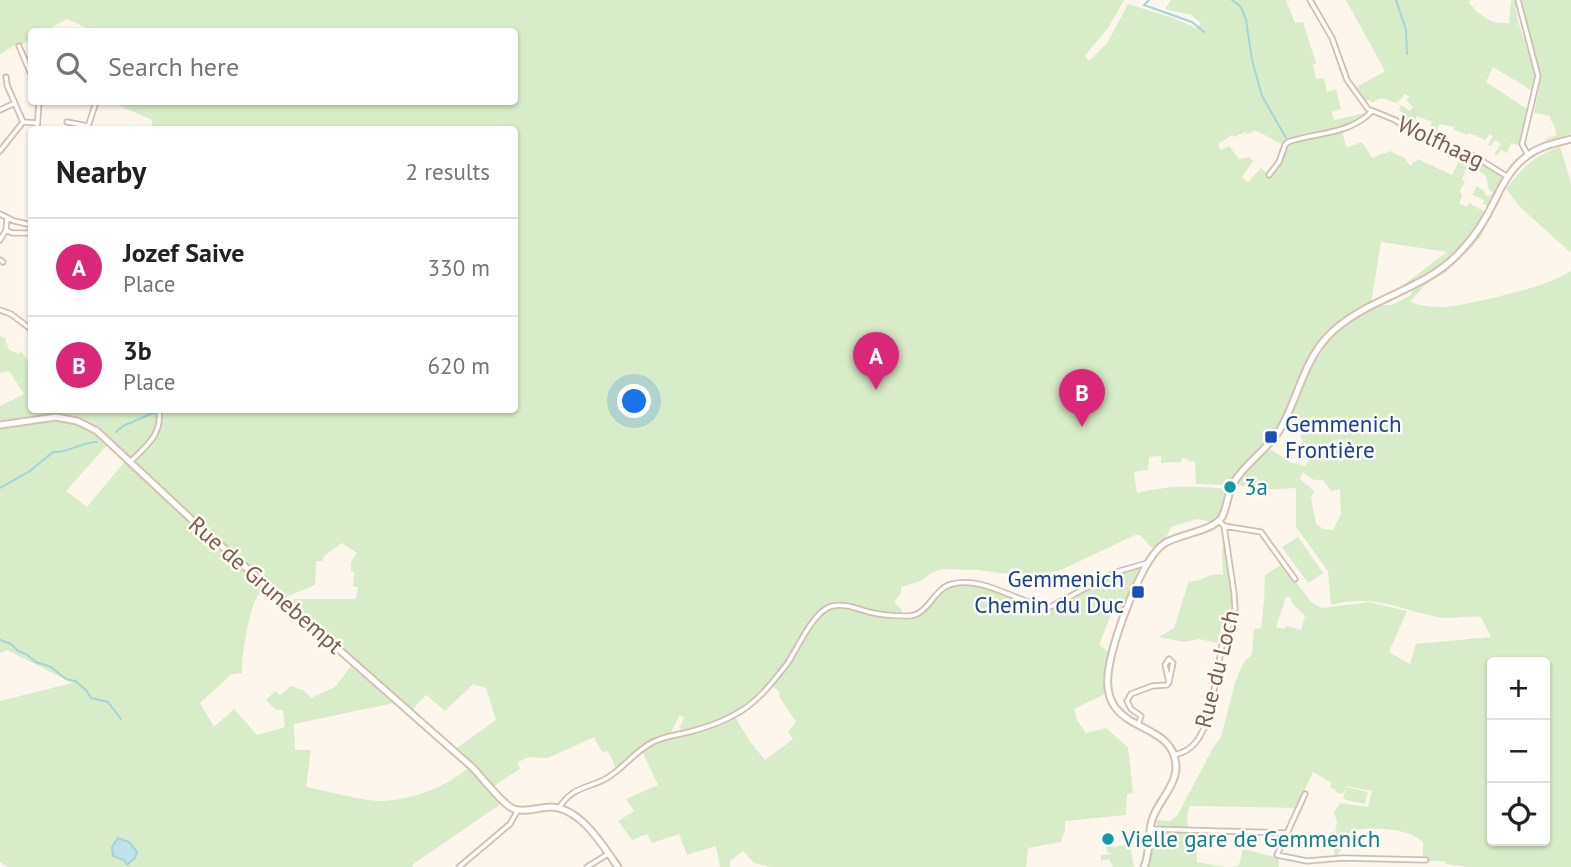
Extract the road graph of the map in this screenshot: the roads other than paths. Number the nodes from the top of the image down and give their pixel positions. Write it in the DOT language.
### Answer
graph roads {
  1 [pos="1310,0"];
  2 [pos="1518,0"];
  3 [pos="19,46"];
  4 [pos="28,66"];
  5 [pos="6,77"];
  6 [pos="15,103"];
  7 [pos="39,105"];
  8 [pos="95,105"];
  9 [pos="0,110"];
  10 [pos="1372,111"];
  11 [pos="23,122"];
  12 [pos="37,122"];
  13 [pos="66,122"];
  14 [pos="37,126"];
  15 [pos="81,126"];
  16 [pos="89,126"];
  17 [pos="1571,139"];
  18 [pos="0,151"];
  19 [pos="1528,155"];
  20 [pos="1269,175"];
  21 [pos="1508,177"];
  22 [pos="0,214"];
  23 [pos="7,218"];
  24 [pos="28,224"];
  25 [pos="6,230"];
  26 [pos="28,233"];
  27 [pos="0,240"];
  28 [pos="0,310"];
  29 [pos="28,327"];
  30 [pos="159,413"];
  31 [pos="0,425"];
  32 [pos="130,462"];
  33 [pos="1221,524"];
  34 [pos="1147,563"];
  35 [pos="1295,579"];
  36 [pos="1169,682"];
  37 [pos="1138,725"];
  38 [pos="1174,755"];
  39 [pos="1305,794"];
  40 [pos="559,808"];
  41 [pos="518,810"];
  42 [pos="1150,829"];
  43 [pos="1286,833"];
  44 [pos="608,854"];
  45 [pos="1426,860"];
  46 [pos="459,867"];
  47 [pos="587,867"];
  48 [pos="618,867"];
  49 [pos="1144,867"];
  1 -- 10 [label="street, Wolfhaag"];
  2 -- 19 [label="street"];
  3 -- 4 [label="street"];
  5 -- 6 [label="street"];
  6 -- 9 [label="street"];
  6 -- 11 [label="street"];
  7 -- 12 [label="street"];
  8 -- 16 [label="street"];
  10 -- 20 [label="street, Wolfhaag"];
  10 -- 21 [label="street, Wolfhaag"];
  11 -- 12 [label="street"];
  11 -- 18 [label="street"];
  12 -- 14 [label="street"];
  13 -- 15 [label="street"];
  17 -- 19 [label="main road"];
  19 -- 21 [label="main road"];
  21 -- 33 [label="main road"];
  22 -- 23 [label="street"];
  23 -- 24 [label="street"];
  23 -- 25 [label="street"];
  25 -- 26 [label="street"];
  25 -- 27 [label="street"];
  28 -- 29 [label="street"];
  30 -- 32 [label="street"];
  31 -- 32 [label="main road, Rue de Grunebempt"];
  32 -- 41 [label="main road, Rue de Grunebempt"];
  33 -- 34 [label="main road"];
  33 -- 35 [label="street"];
  33 -- 38 [label="street, Rue du Loch"];
  34 -- 37 [label="main road"];
  34 -- 40 [label="street"];
  36 -- 36 [label="street"];
  36 -- 37 [label="street"];
  37 -- 38 [label="main road"];
  38 -- 42 [label="main road"];
  39 -- 43 [label="street"];
  40 -- 41 [label="main road"];
  40 -- 44 [label="main road"];
  41 -- 46 [label="street"];
  42 -- 43 [label="street"];
  42 -- 49 [label="main road"];
  43 -- 45 [label="street"];
  44 -- 47 [label="street"];
  44 -- 48 [label="main road"];
}
